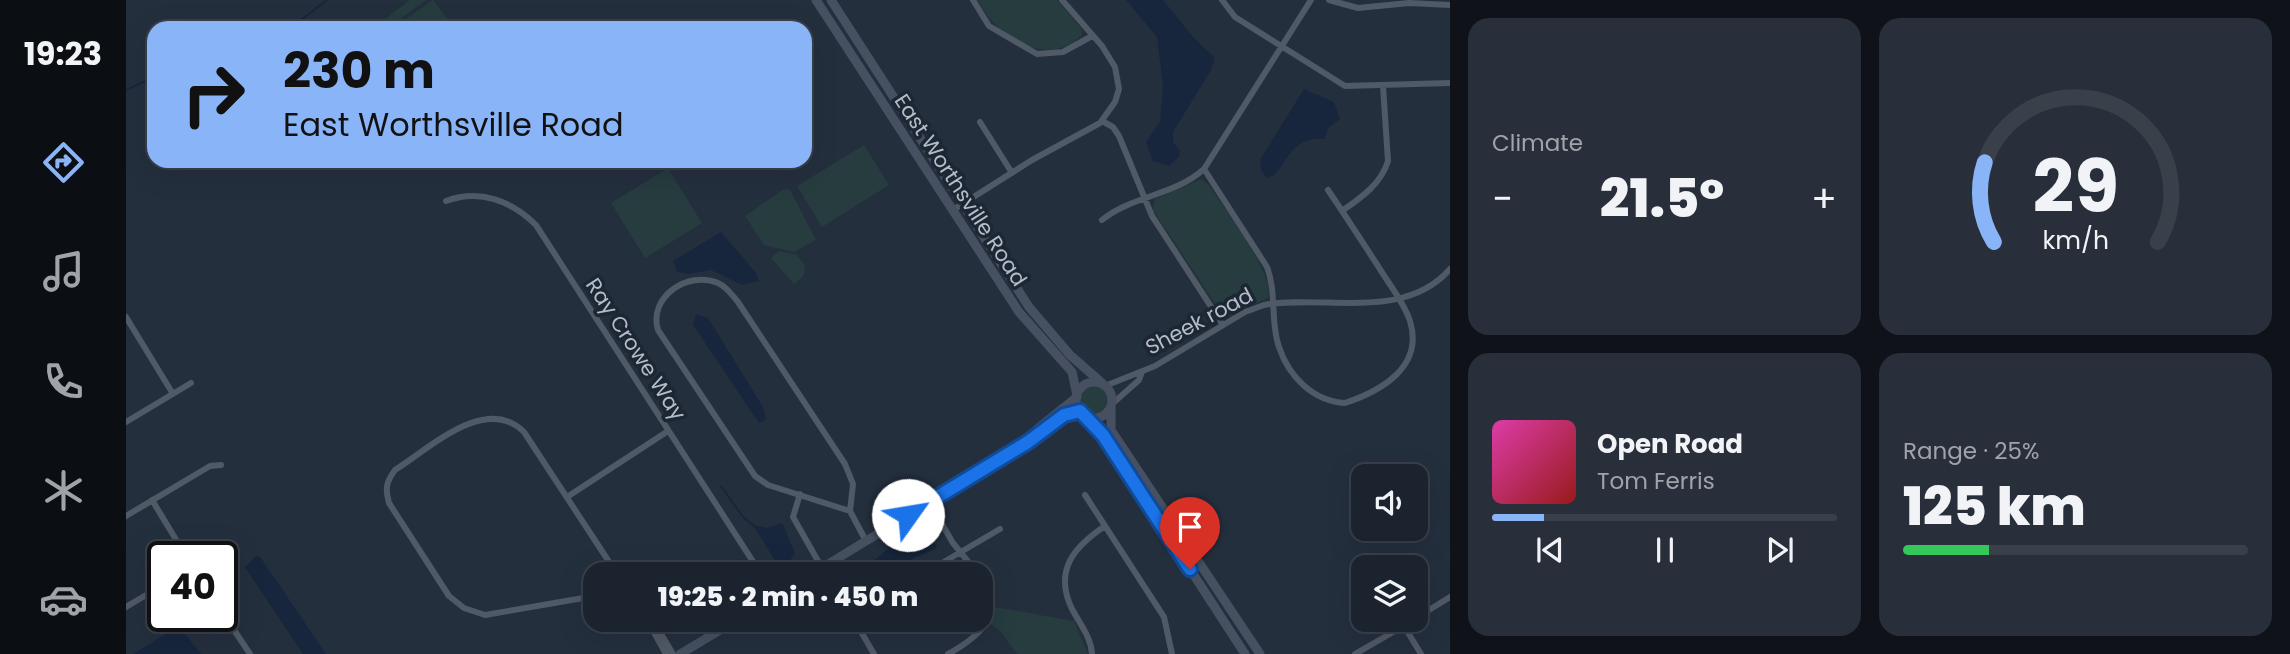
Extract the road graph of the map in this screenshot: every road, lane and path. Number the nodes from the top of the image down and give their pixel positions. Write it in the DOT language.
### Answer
graph roads {
  1 [pos="816,0"];
  2 [pos="831,0"];
  3 [pos="973,0"];
  4 [pos="1062,0"];
  5 [pos="1222,0"];
  6 [pos="1311,0"];
  7 [pos="1329,0"];
  8 [pos="1420,2"];
  9 [pos="1450,5"];
  10 [pos="1092,36"];
  11 [pos="1281,47"];
  12 [pos="1450,83"];
  13 [pos="1383,86"];
  14 [pos="1102,121"];
  15 [pos="980,122"];
  16 [pos="1204,169"];
  17 [pos="1012,173"];
  18 [pos="1328,190"];
  19 [pos="1144,197"];
  20 [pos="446,201"];
  21 [pos="963,204"];
  22 [pos="953,211"];
  23 [pos="1342,211"];
  24 [pos="1102,220"];
  25 [pos="1450,269"];
  26 [pos="1399,300"];
  27 [pos="1275,303"];
  28 [pos="126,317"];
  29 [pos="1223,325"];
  30 [pos="1142,372"];
  31 [pos="191,383"];
  32 [pos="1104,384"];
  33 [pos="173,394"];
  34 [pos="1077,396"];
  35 [pos="1112,405"];
  36 [pos="1082,413"];
  37 [pos="126,422"];
  38 [pos="668,431"];
  39 [pos="1021,445"];
  40 [pos="221,465"];
  41 [pos="800,494"];
  42 [pos="1085,495"];
  43 [pos="567,497"];
  44 [pos="152,500"];
  45 [pos="929,502"];
  46 [pos="850,511"];
  47 [pos="126,516"];
  48 [pos="1105,526"];
  49 [pos="1000,529"];
  50 [pos="177,541"];
  51 [pos="866,541"];
  52 [pos="959,551"];
  53 [pos="609,562"];
  54 [pos="753,562"];
  55 [pos="818,562"];
  56 [pos="831,562"];
  57 [pos="942,562"];
  58 [pos="968,562"];
  59 [pos="147,595"];
  60 [pos="1450,597"];
  61 [pos="583,598"];
  62 [pos="126,607"];
  63 [pos="1428,611"];
  64 [pos="235,632"];
  65 [pos="653,632"];
  66 [pos="658,632"];
  67 [pos="717,632"];
  68 [pos="861,632"];
  69 [pos="981,632"];
  70 [pos="1394,632"];
  71 [pos="1408,632"];
  72 [pos="961,646"];
  73 [pos="250,654"];
  74 [pos="666,654"];
  75 [pos="673,654"];
  76 [pos="680,654"];
  77 [pos="874,654"];
  78 [pos="948,654"];
  79 [pos="966,654"];
  80 [pos="1092,654"];
  81 [pos="1172,654"];
  82 [pos="1245,654"];
  83 [pos="1260,654"];
  84 [pos="1355,654"];
  85 [pos="1421,654"];
  1 -- 22 [label="main road, East Worthsville Road"];
  2 -- 21 [label="main road, East Worthsville Road"];
  3 -- 10 [label="street"];
  4 -- 10 [label="street"];
  5 -- 11 [label="street"];
  6 -- 11 [label="street"];
  7 -- 8 [label="street"];
  8 -- 9 [label="street"];
  10 -- 14 [label="street"];
  11 -- 13 [label="street"];
  11 -- 16 [label="street"];
  12 -- 13 [label="street"];
  13 -- 23 [label="street"];
  14 -- 17 [label="street"];
  14 -- 19 [label="street"];
  15 -- 17 [label="street"];
  16 -- 19 [label="street"];
  16 -- 27 [label="street"];
  17 -- 21 [label="street"];
  18 -- 23 [label="street"];
  19 -- 24 [label="street"];
  19 -- 29 [label="street"];
  20 -- 38 [label="street, Ray Crowe Way"];
  21 -- 22 [label="street"];
  21 -- 32 [label="main road, East Worthsville Road"];
  22 -- 34 [label="main road, East Worthsville Road"];
  23 -- 26 [label="street"];
  25 -- 26 [label="street"];
  26 -- 27 [label="street, Sheek road"];
  26 -- 27 [label="street"];
  27 -- 29 [label="street, Sheek road"];
  28 -- 33 [label="street"];
  29 -- 30 [label="street, Sheek road"];
  30 -- 32 [label="street, Sheek road"];
  30 -- 35 [label="street, Sheek road"];
  31 -- 33 [label="street"];
  32 -- 34 [label="main road"];
  32 -- 35 [label="main road"];
  33 -- 37 [label="street"];
  34 -- 36 [label="main road"];
  34 -- 39 [label="main road"];
  35 -- 36 [label="main road"];
  35 -- 83 [label="main road"];
  36 -- 39 [label="main road"];
  36 -- 82 [label="main road"];
  38 -- 43 [label="street"];
  38 -- 54 [label="street, Ray Crowe Way"];
  39 -- 45 [label="main road"];
  40 -- 44 [label="street"];
  41 -- 46 [label="street"];
  41 -- 46 [label="street"];
  41 -- 55 [label="street"];
  42 -- 48 [label="street"];
  43 -- 53 [label="street"];
  43 -- 61 [label="street"];
  44 -- 47 [label="street"];
  44 -- 50 [label="street"];
  45 -- 51 [label="main road"];
  45 -- 52 [label="street"];
  46 -- 51 [label="street"];
  48 -- 80 [label="street"];
  48 -- 81 [label="street"];
  49 -- 52 [label="street"];
  51 -- 56 [label="main road"];
  52 -- 57 [label="street"];
  52 -- 58 [label="street"];
  59 -- 62 [label="street"];
  60 -- 63 [label="street"];
  64 -- 73 [label="street"];
  65 -- 74 [label="street"];
  66 -- 75 [label="street"];
  67 -- 76 [label="main road"];
  68 -- 77 [label="street"];
  69 -- 72 [label="street"];
  70 -- 84 [label="street"];
  71 -- 85 [label="street"];
  72 -- 78 [label="street"];
  72 -- 79 [label="street"];
}
